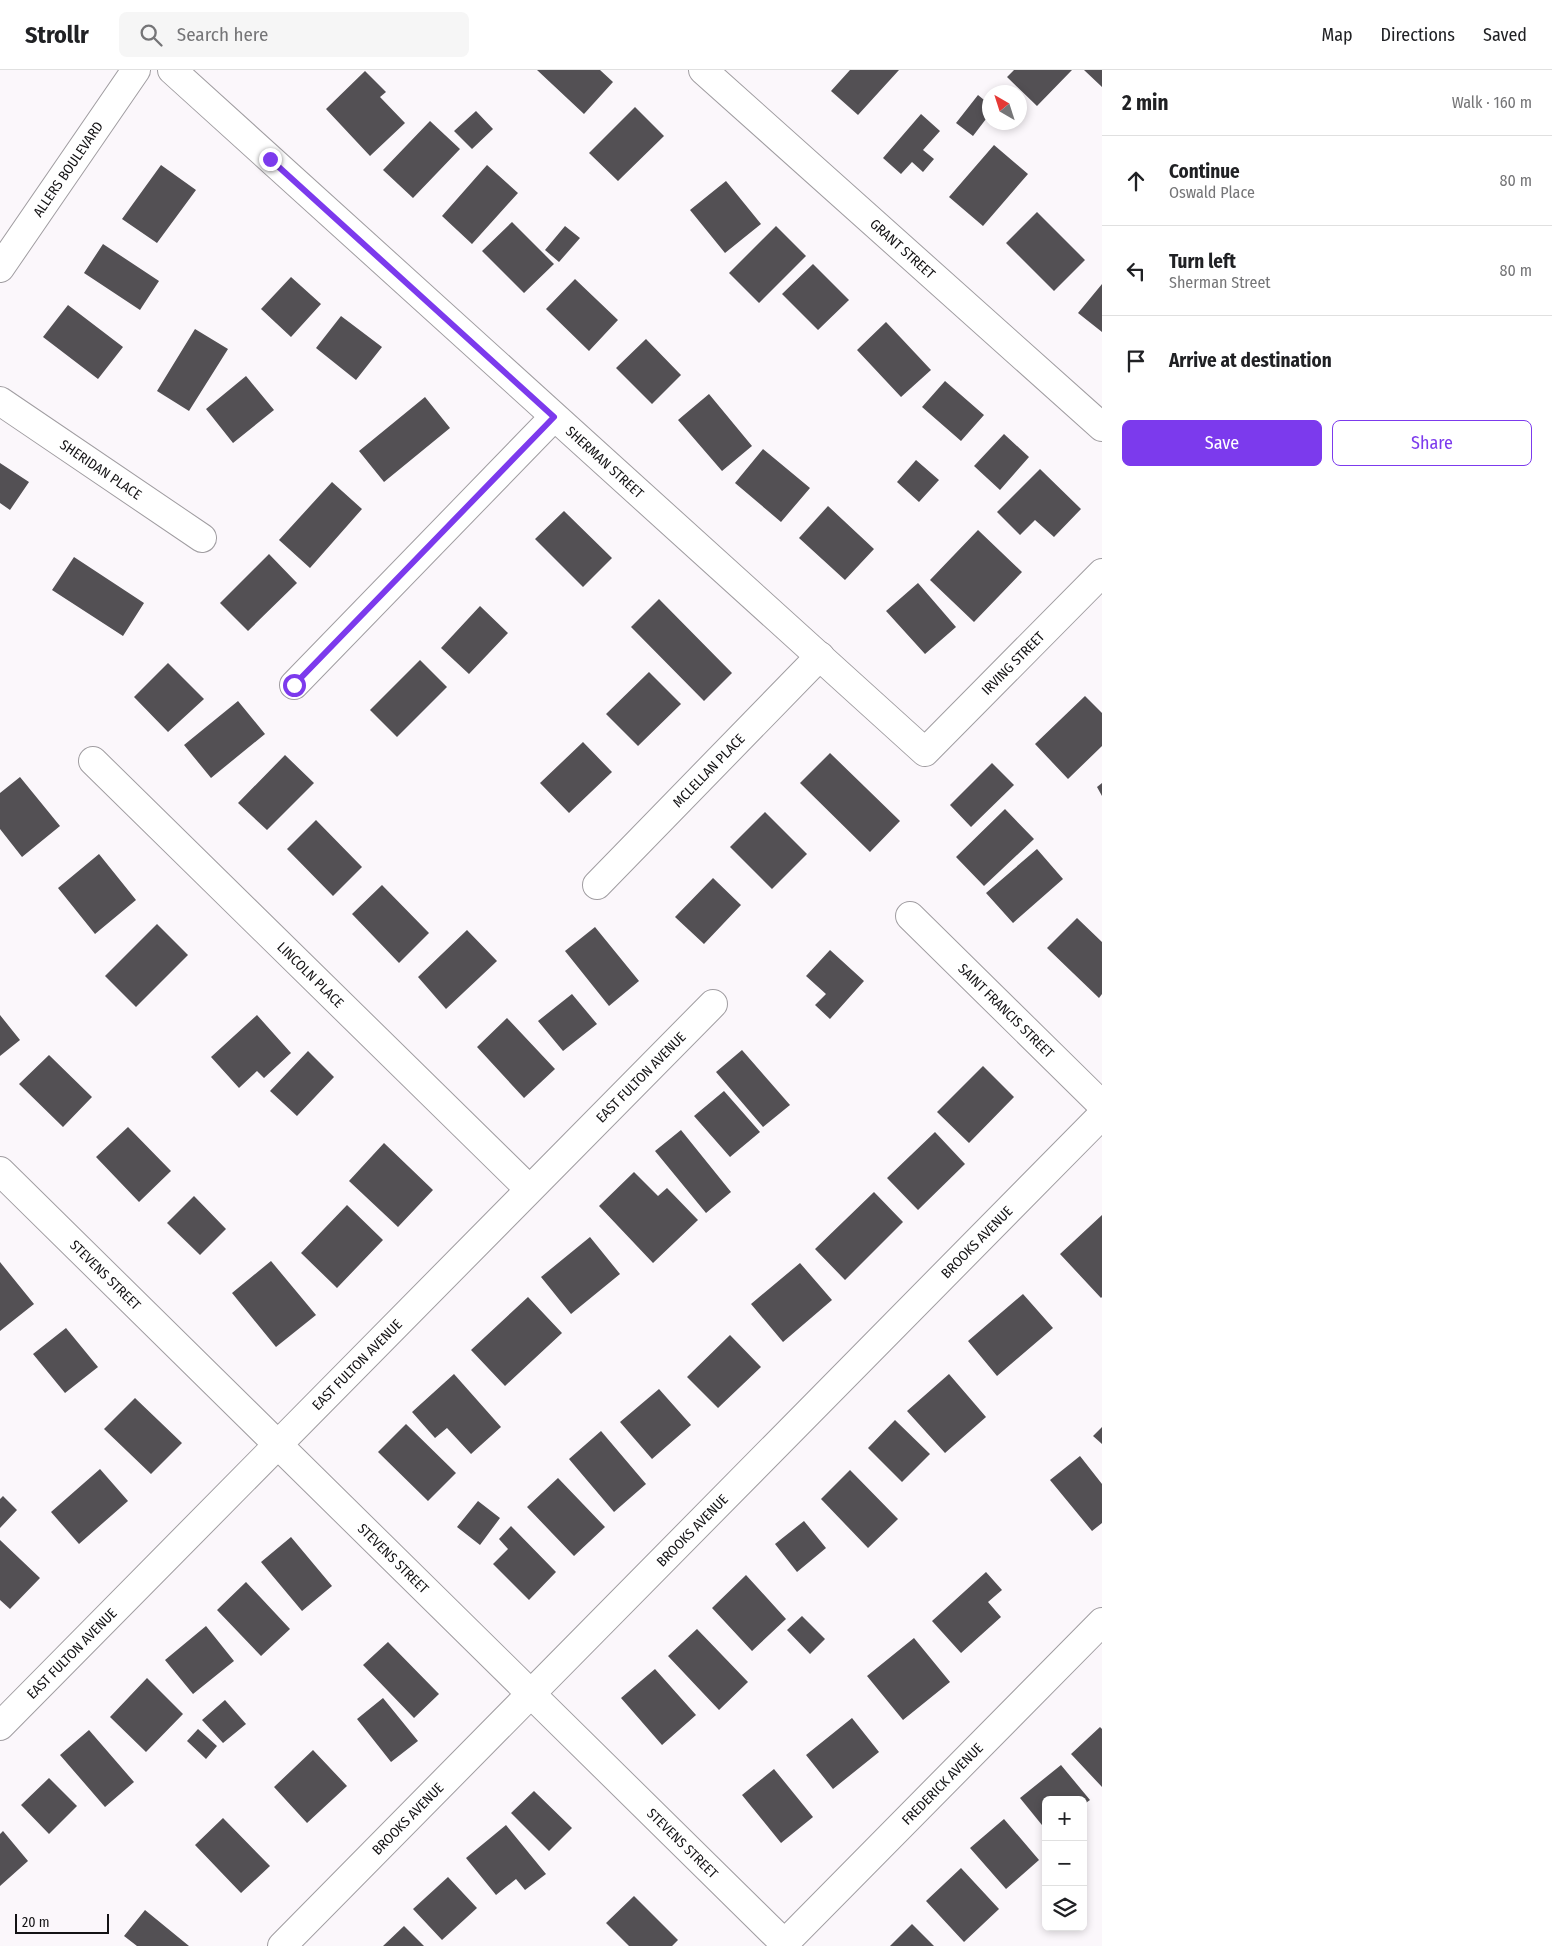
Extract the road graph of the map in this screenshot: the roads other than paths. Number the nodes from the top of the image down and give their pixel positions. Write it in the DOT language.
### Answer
graph roads {
  1 [pos="136,70"];
  2 [pos="172,70"];
  3 [pos="703,70"];
  4 [pos="0,268"];
  5 [pos="0,401"];
  6 [pos="554,417"];
  7 [pos="1102,427"];
  8 [pos="202,538"];
  9 [pos="1097,589"];
  10 [pos="820,656"];
  11 [pos="294,685"];
  12 [pos="926,752"];
  13 [pos="93,761"];
  14 [pos="597,885"];
  15 [pos="910,916"];
  16 [pos="713,1004"];
  17 [pos="1102,1105"];
  18 [pos="1102,1115"];
  19 [pos="0,1172"];
  20 [pos="529,1189"];
  21 [pos="278,1444"];
  22 [pos="1102,1622"];
  23 [pos="531,1693"];
  24 [pos="5,1711"];
  25 [pos="785,1945"];
  26 [pos="282,1946"];
  1 -- 4 [label="street, ALLERS BOULEVARD"];
  2 -- 6 [label="street, SHERMAN STREET"];
  3 -- 7 [label="street, GRANT STREET"];
  5 -- 8 [label="street, SHERIDAN PLACE"];
  6 -- 10 [label="street, SHERMAN STREET"];
  6 -- 11 [label="street"];
  9 -- 12 [label="street, IRVING STREET"];
  10 -- 12 [label="street, SHERMAN STREET"];
  10 -- 14 [label="street, MCLELLAN PLACE"];
  13 -- 20 [label="street, LINCOLN PLACE"];
  15 -- 17 [label="street, SAINT FRANCIS STREET"];
  16 -- 20 [label="street, EAST FULTON AVENUE"];
  18 -- 23 [label="street, BROOKS AVENUE"];
  19 -- 21 [label="street, STEVENS STREET"];
  20 -- 21 [label="street, EAST FULTON AVENUE"];
  21 -- 23 [label="street, STEVENS STREET"];
  21 -- 24 [label="street, EAST FULTON AVENUE"];
  22 -- 25 [label="street, FREDERICK AVENUE"];
  23 -- 25 [label="street, STEVENS STREET"];
  23 -- 26 [label="street, BROOKS AVENUE"];
}
